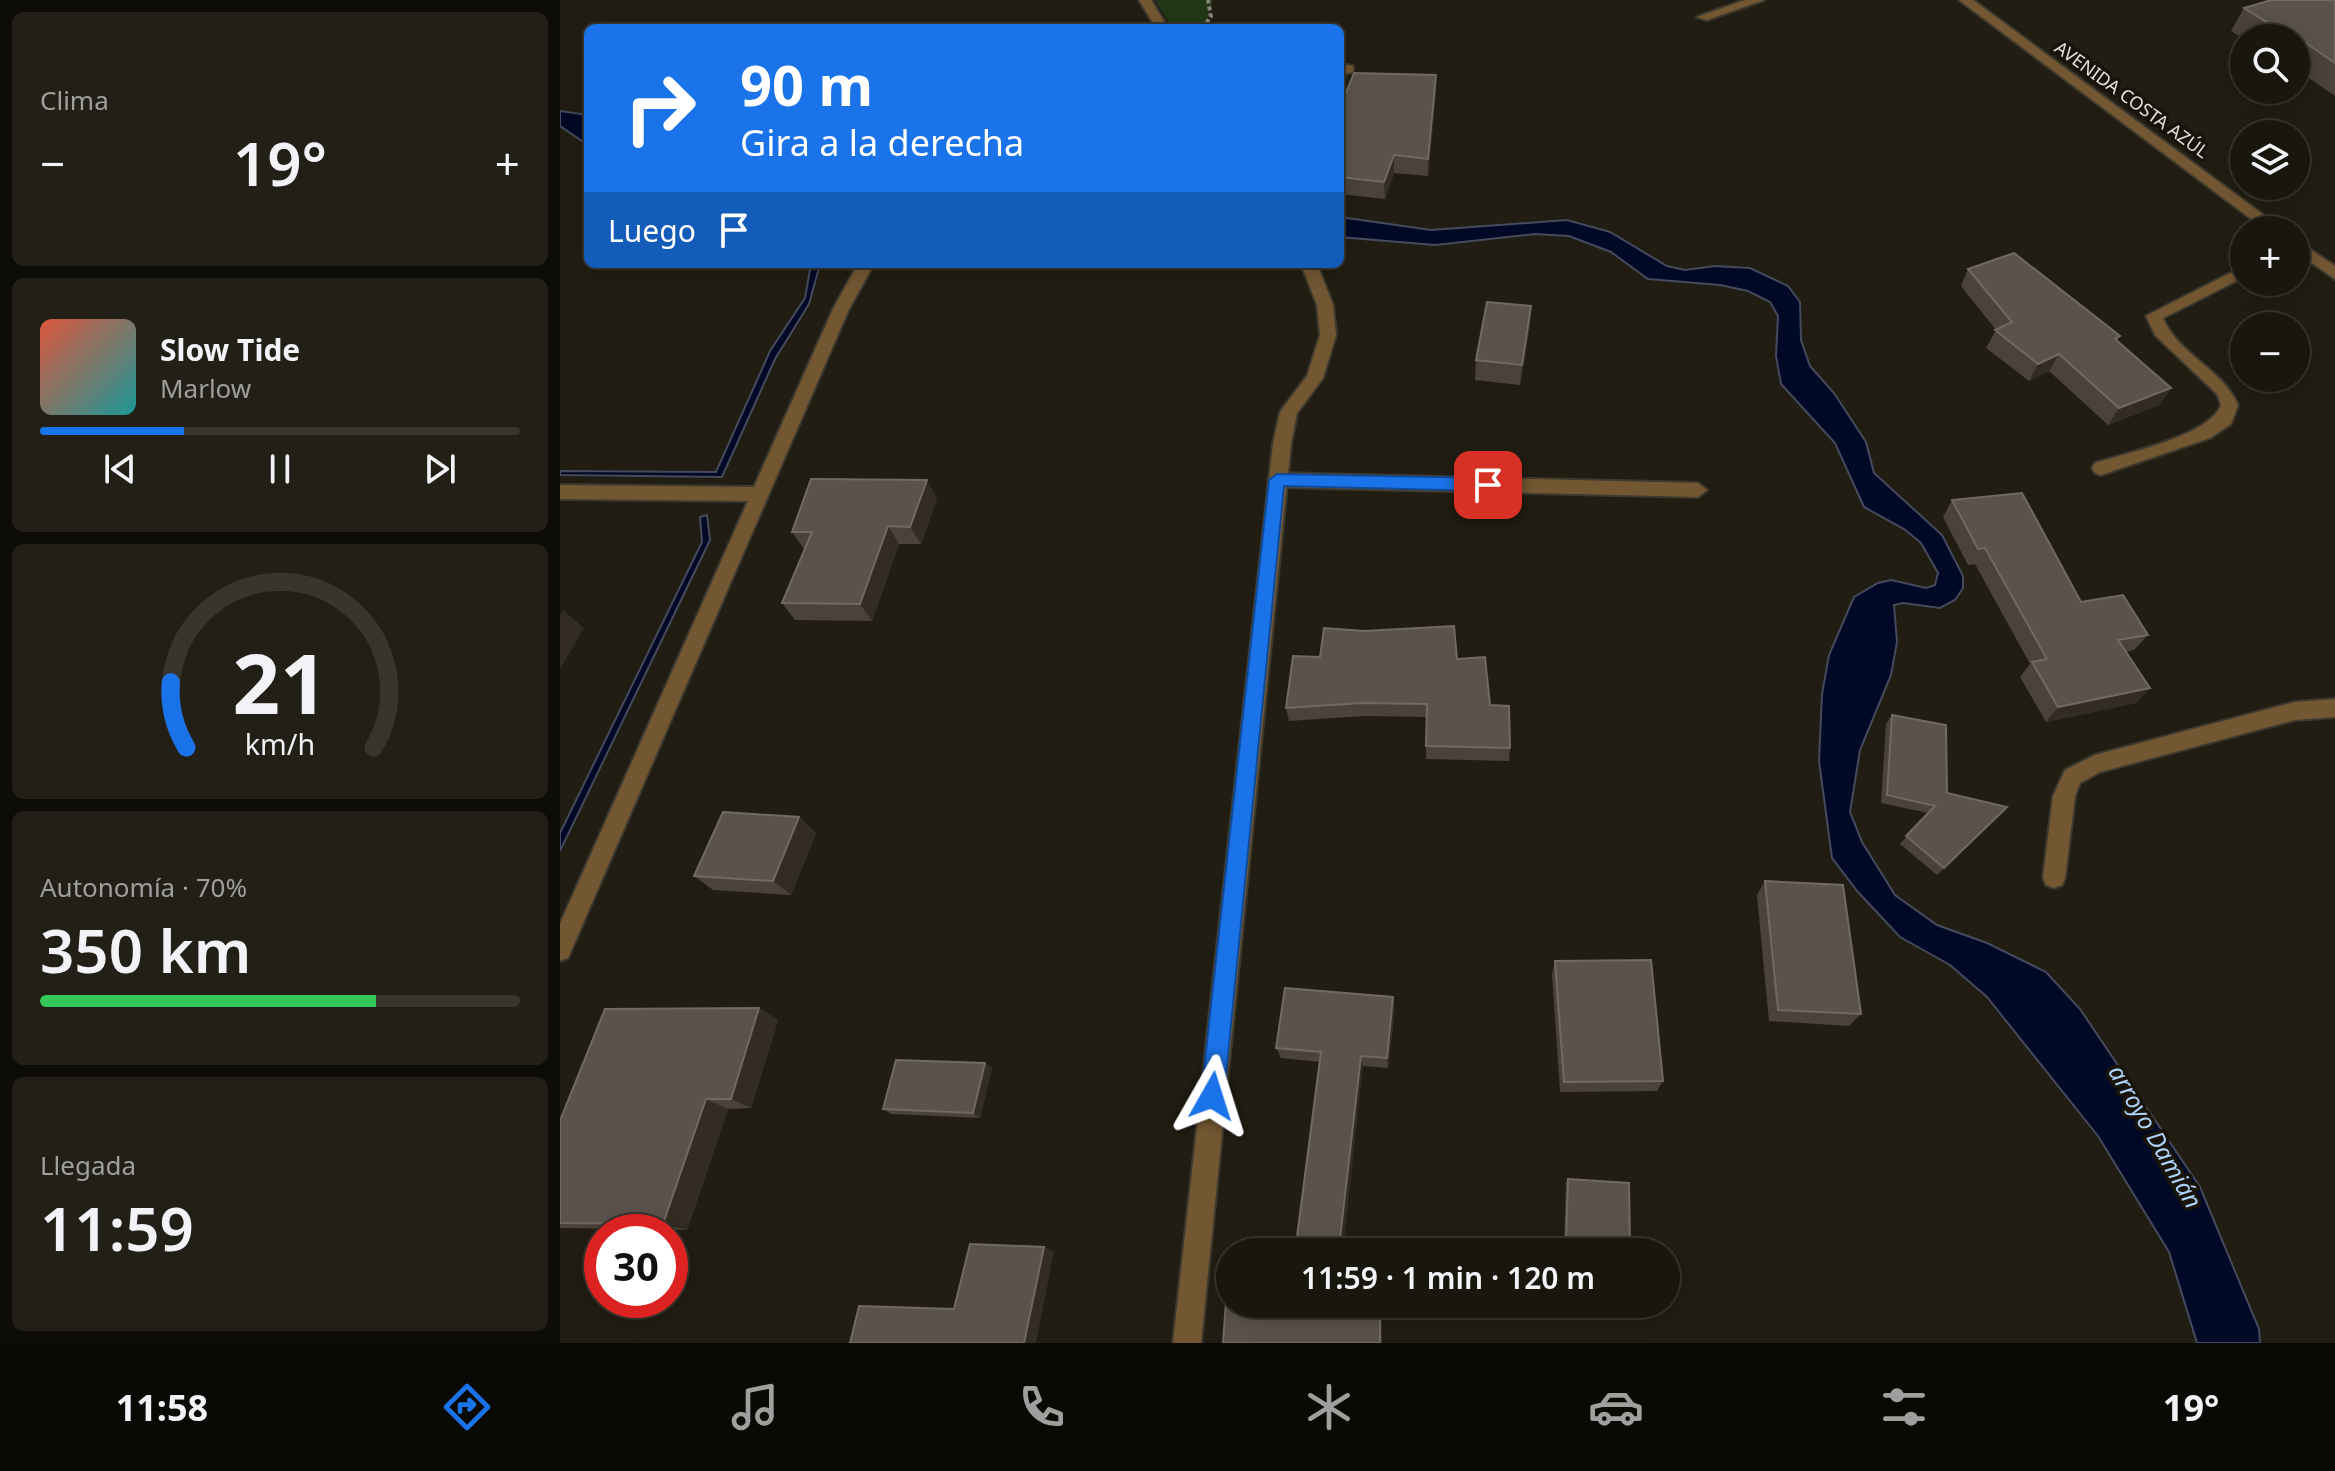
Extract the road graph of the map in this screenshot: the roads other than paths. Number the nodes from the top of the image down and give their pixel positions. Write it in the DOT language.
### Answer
graph roads {
  1 [pos="1145,0"];
  2 [pos="1758,0"];
  3 [pos="1965,0"];
  4 [pos="1703,17"];
  5 [pos="1160,24"];
  6 [pos="2257,216"];
  7 [pos="2310,255"];
  8 [pos="864,268"];
  9 [pos="1311,268"];
  10 [pos="2335,274"];
  11 [pos="2230,278"];
  12 [pos="2101,468"];
  13 [pos="1277,480"];
  14 [pos="1698,490"];
  15 [pos="560,492"];
  16 [pos="760,494"];
  17 [pos="2335,708"];
  18 [pos="2054,878"];
  19 [pos="560,950"];
  20 [pos="1187,1343"];
  1 -- 5 [label="street"];
  2 -- 4 [label="street"];
  3 -- 6 [label="street, AVENIDA COSTA AZÚL"];
  7 -- 10 [label="street"];
  8 -- 16 [label="street"];
  9 -- 13 [label="street"];
  11 -- 12 [label="street"];
  13 -- 14 [label="street"];
  13 -- 20 [label="street"];
  15 -- 16 [label="street"];
  16 -- 19 [label="street"];
  17 -- 18 [label="street"];
}
